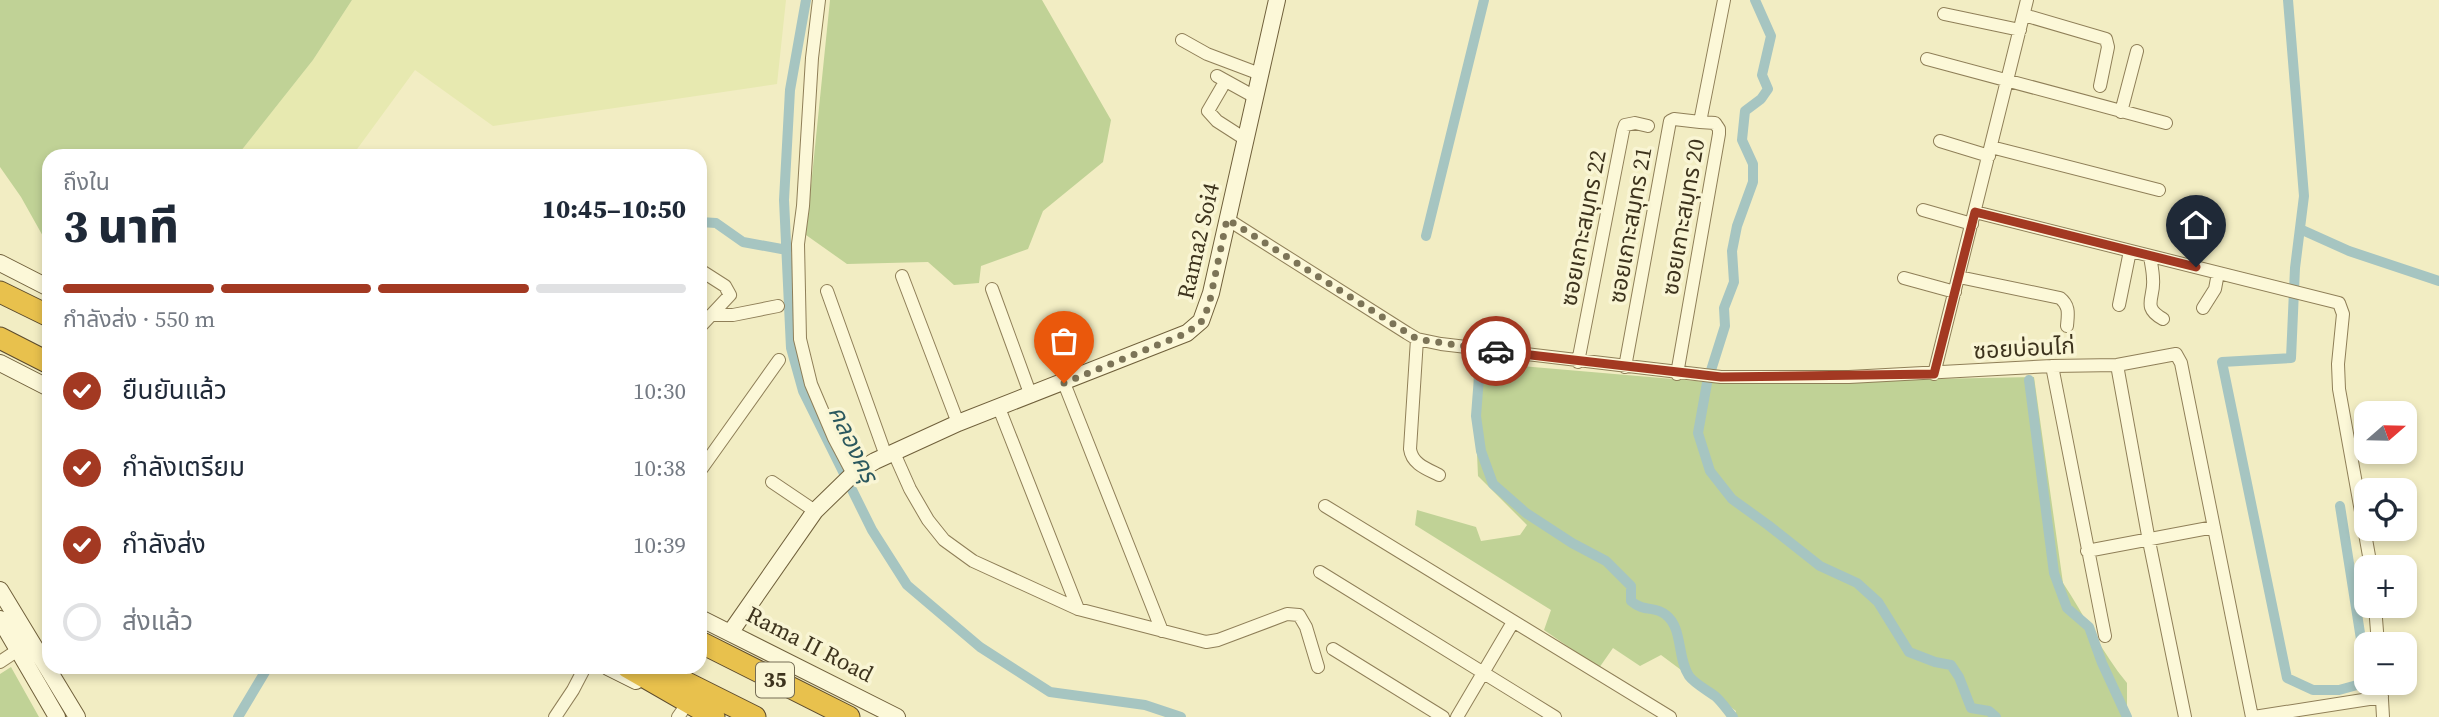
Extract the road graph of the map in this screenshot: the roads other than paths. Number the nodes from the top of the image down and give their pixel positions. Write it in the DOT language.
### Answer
graph roads {
  1 [pos="819,0"];
  2 [pos="1277,0"];
  3 [pos="1724,0"];
  4 [pos="2027,0"];
  5 [pos="1944,14"];
  6 [pos="2024,15"];
  7 [pos="2020,30"];
  8 [pos="1182,40"];
  9 [pos="2137,51"];
  10 [pos="1927,59"];
  11 [pos="1260,74"];
  12 [pos="2008,80"];
  13 [pos="2100,86"];
  14 [pos="1255,97"];
  15 [pos="2121,112"];
  16 [pos="1700,122"];
  17 [pos="2166,123"];
  18 [pos="1648,127"];
  19 [pos="1245,139"];
  20 [pos="1940,141"];
  21 [pos="1990,151"];
  22 [pos="2159,190"];
  23 [pos="1923,210"];
  24 [pos="1973,218"];
  25 [pos="1227,219"];
  26 [pos="2130,251"];
  27 [pos="2150,256"];
  28 [pos="0,263"];
  29 [pos="2218,273"];
  30 [pos="707,275"];
  31 [pos="902,276"];
  32 [pos="1959,277"];
  33 [pos="1904,278"];
  34 [pos="42,284"];
  35 [pos="992,289"];
  36 [pos="827,291"];
  37 [pos="0,292"];
  38 [pos="1955,292"];
  39 [pos="2119,305"];
  40 [pos="778,306"];
  41 [pos="2203,308"];
  42 [pos="42,313"];
  43 [pos="711,315"];
  44 [pos="707,319"];
  45 [pos="2163,319"];
  46 [pos="2067,326"];
  47 [pos="0,338"];
  48 [pos="1417,339"];
  49 [pos="42,359"];
  50 [pos="779,360"];
  51 [pos="1578,362"];
  52 [pos="0,363"];
  53 [pos="2117,365"];
  54 [pos="2052,366"];
  55 [pos="1625,367"];
  56 [pos="1677,374"];
  57 [pos="1934,374"];
  58 [pos="1064,383"];
  59 [pos="42,384"];
  60 [pos="1031,396"];
  61 [pos="999,408"];
  62 [pos="958,423"];
  63 [pos="890,454"];
  64 [pos="707,461"];
  65 [pos="1439,475"];
  66 [pos="852,476"];
  67 [pos="772,482"];
  68 [pos="1325,506"];
  69 [pos="815,510"];
  70 [pos="2214,527"];
  71 [pos="2149,541"];
  72 [pos="2087,551"];
  73 [pos="2369,555"];
  74 [pos="1320,572"];
  75 [pos="0,590"];
  76 [pos="1078,609"];
  77 [pos="0,619"];
  78 [pos="707,622"];
  79 [pos="1513,622"];
  80 [pos="1162,631"];
  81 [pos="730,633"];
  82 [pos="2105,636"];
  83 [pos="25,646"];
  84 [pos="707,646"];
  85 [pos="1333,649"];
  86 [pos="0,662"];
  87 [pos="1318,667"];
  88 [pos="42,669"];
  89 [pos="46,674"];
  90 [pos="581,674"];
  91 [pos="619,674"];
  92 [pos="639,674"];
  93 [pos="669,674"];
  94 [pos="1483,674"];
  95 [pos="2382,697"];
  96 [pos="681,712"];
  97 [pos="1654,713"];
  98 [pos="57,717"];
  99 [pos="77,717"];
  100 [pos="555,717"];
  101 [pos="703,717"];
  102 [pos="714,717"];
  103 [pos="755,717"];
  104 [pos="849,717"];
  105 [pos="897,717"];
  106 [pos="1443,717"];
  107 [pos="1457,717"];
  108 [pos="1555,717"];
  109 [pos="1670,717"];
  110 [pos="2185,717"];
  111 [pos="2253,717"];
  112 [pos="2384,717"];
  1 -- 66 [label="street"];
  2 -- 11 [label="street, Rama2 Soi4"];
  3 -- 16 [label="street, ซอยเกาะสมุทร 20"];
  4 -- 6 [label="street"];
  5 -- 7 [label="street"];
  6 -- 7 [label="street"];
  6 -- 13 [label="street"];
  7 -- 12 [label="street"];
  8 -- 11 [label="street"];
  9 -- 15 [label="street"];
  10 -- 12 [label="street"];
  11 -- 14 [label="street, Rama2 Soi4"];
  12 -- 15 [label="street"];
  12 -- 21 [label="street"];
  14 -- 19 [label="street, Rama2 Soi4"];
  14 -- 19 [label="street"];
  15 -- 17 [label="street"];
  16 -- 55 [label="street, ซอยเกาะสมุทร 21"];
  16 -- 56 [label="street, ซอยเกาะสมุทร 20"];
  18 -- 51 [label="street, ซอยเกาะสมุทร 22"];
  19 -- 25 [label="street, Rama2 Soi4"];
  20 -- 21 [label="street"];
  21 -- 22 [label="street"];
  21 -- 24 [label="street"];
  23 -- 24 [label="street"];
  24 -- 26 [label="street"];
  24 -- 32 [label="street"];
  25 -- 48 [label="street, ซอยบ่อนไก่"];
  25 -- 58 [label="street, Rama2 Soi4"];
  26 -- 27 [label="street"];
  26 -- 39 [label="street"];
  27 -- 29 [label="street"];
  27 -- 45 [label="street"];
  28 -- 34 [label="street"];
  29 -- 41 [label="street"];
  29 -- 73 [label="street"];
  30 -- 43 [label="street"];
  31 -- 62 [label="street"];
  32 -- 38 [label="street"];
  32 -- 46 [label="street"];
  33 -- 38 [label="street"];
  35 -- 60 [label="street"];
  36 -- 63 [label="street"];
  37 -- 42 [label="highway"];
  38 -- 57 [label="street"];
  40 -- 43 [label="street"];
  43 -- 44 [label="street"];
  47 -- 49 [label="highway"];
  48 -- 51 [label="street, ซอยบ่อนไก่"];
  48 -- 65 [label="street"];
  50 -- 64 [label="street"];
  51 -- 55 [label="street, ซอยบ่อนไก่"];
  52 -- 59 [label="street"];
  53 -- 54 [label="street, ซอยบ่อนไก่"];
  53 -- 70 [label="street, ซอยบ่อนไก่"];
  53 -- 71 [label="street"];
  54 -- 57 [label="street, ซอยบ่อนไก่"];
  54 -- 72 [label="street"];
  55 -- 56 [label="street, ซอยบ่อนไก่"];
  56 -- 57 [label="street, ซอยบ่อนไก่"];
  58 -- 60 [label="street, Rama2 Soi4"];
  58 -- 80 [label="street"];
  60 -- 61 [label="street, Rama2 Soi4"];
  61 -- 62 [label="street, Rama2 Soi4"];
  61 -- 76 [label="street"];
  62 -- 63 [label="street, Rama2 Soi4"];
  63 -- 66 [label="street, Rama2 Soi4"];
  63 -- 76 [label="street"];
  66 -- 69 [label="street, Rama2 Soi4"];
  67 -- 69 [label="street"];
  68 -- 79 [label="street"];
  69 -- 81 [label="street, Rama2 Soi4"];
  70 -- 71 [label="street"];
  70 -- 111 [label="street"];
  71 -- 72 [label="street"];
  71 -- 110 [label="street"];
  72 -- 82 [label="street"];
  74 -- 94 [label="street"];
  75 -- 83 [label="street"];
  76 -- 80 [label="street"];
  77 -- 83 [label="street"];
  78 -- 81 [label="street, Rama II Road / 35"];
  79 -- 94 [label="street"];
  79 -- 97 [label="street"];
  80 -- 87 [label="street"];
  81 -- 105 [label="street, Rama II Road / 35"];
  83 -- 86 [label="street"];
  83 -- 88 [label="street"];
  83 -- 98 [label="street"];
  84 -- 104 [label="highway, Rama II Road / 35"];
  85 -- 106 [label="street"];
  89 -- 99 [label="street"];
  90 -- 100 [label="street"];
  91 -- 96 [label="street"];
  92 -- 102 [label="highway"];
  93 -- 103 [label="highway, 35"];
  94 -- 107 [label="street"];
  94 -- 108 [label="street"];
  95 -- 111 [label="street"];
  95 -- 112 [label="street"];
  96 -- 101 [label="street"];
  97 -- 109 [label="street"];
}
